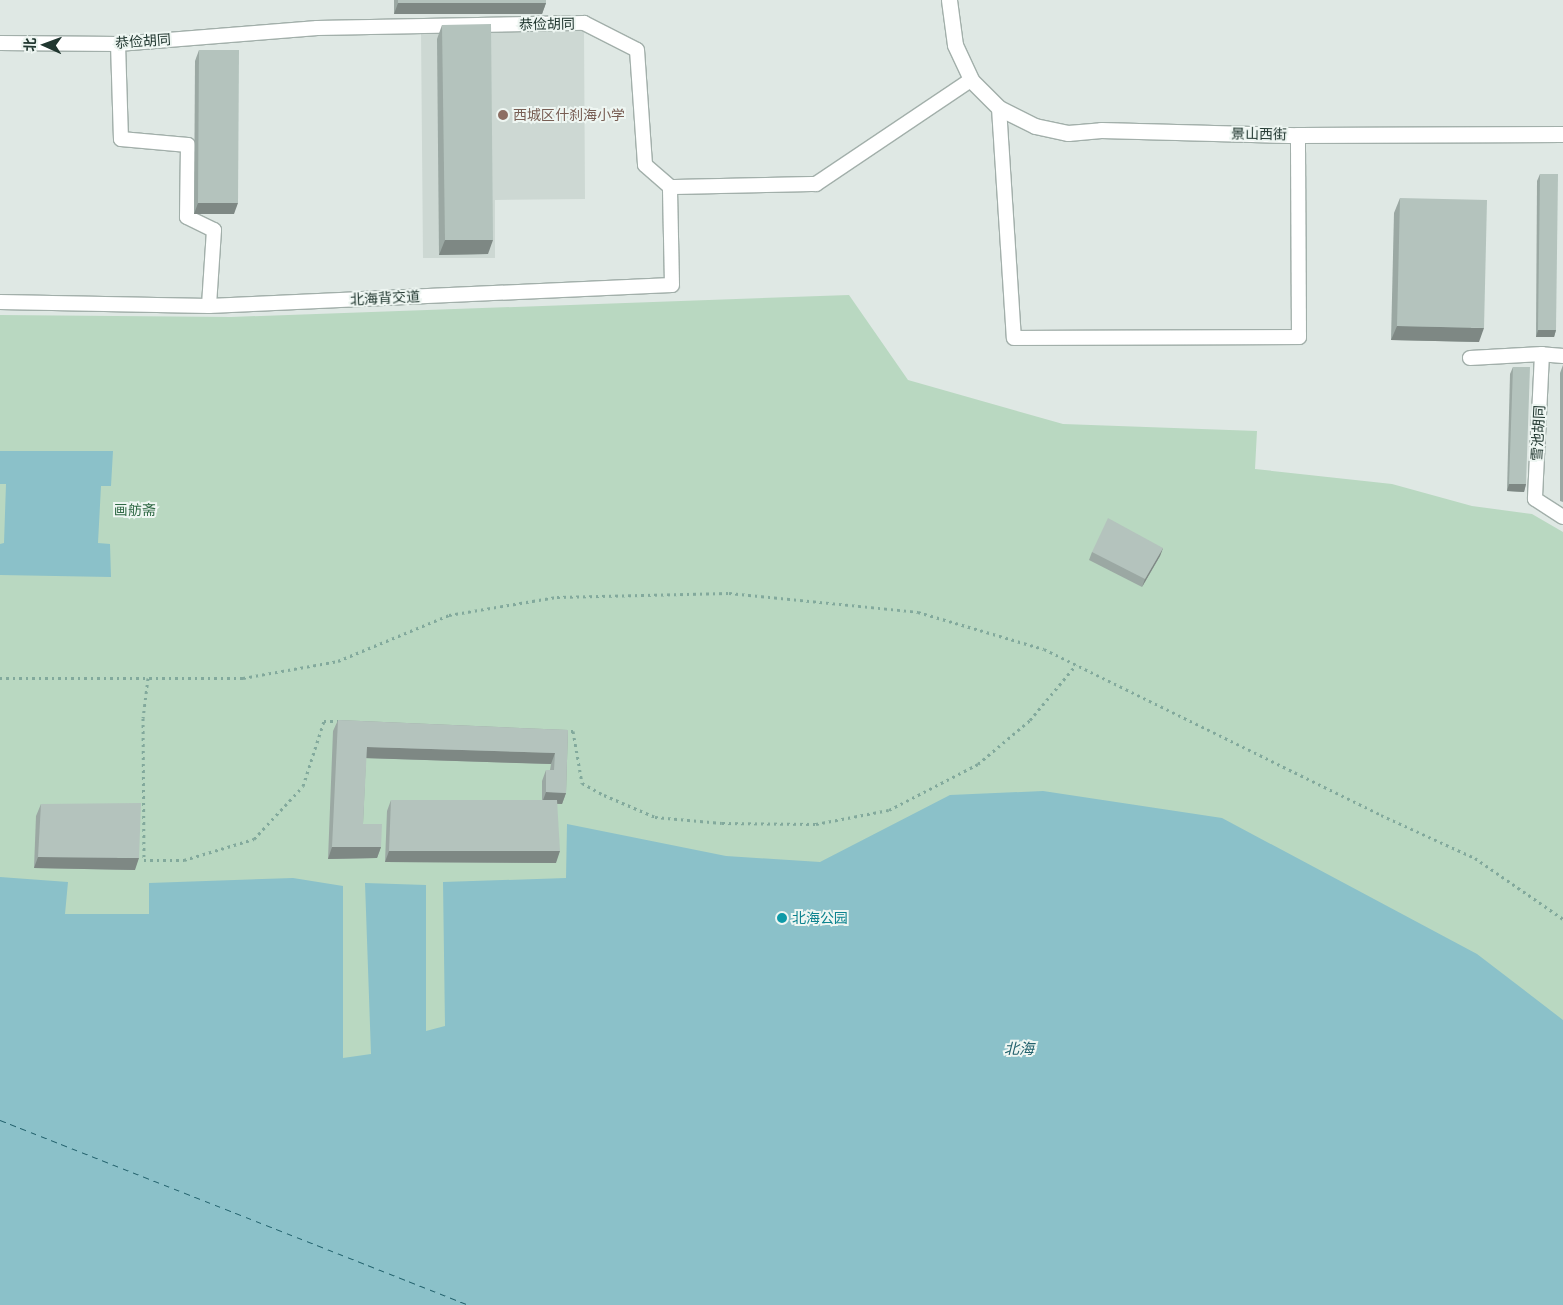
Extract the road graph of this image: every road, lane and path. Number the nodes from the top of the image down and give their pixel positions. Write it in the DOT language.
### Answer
graph roads {
  1 [pos="949,0"];
  2 [pos="0,43"];
  3 [pos="118,44"];
  4 [pos="971,80"];
  5 [pos="999,108"];
  6 [pos="1563,134"];
  7 [pos="1298,135"];
  8 [pos="670,187"];
  9 [pos="0,302"];
  10 [pos="209,306"];
  11 [pos="1542,354"];
  12 [pos="1563,356"];
  13 [pos="1470,358"];
  14 [pos="1563,517"];
  15 [pos="1076,665"];
  16 [pos="0,678"];
  17 [pos="148,678"];
  18 [pos="343,722"];
  19 [pos="564,730"];
  20 [pos="1563,919"];
  1 -- 4 [label="street"];
  2 -- 3 [label="lane, 恭俭胡同"];
  3 -- 8 [label="lane, 恭俭胡同"];
  3 -- 10 [label="lane"];
  4 -- 5 [label="street, 景山西街"];
  4 -- 8 [label="lane"];
  5 -- 7 [label="street, 景山西街"];
  5 -- 7 [label="lane"];
  6 -- 7 [label="street, 景山西街"];
  8 -- 10 [label="lane, 北海背交道"];
  9 -- 10 [label="lane, 北海背交道"];
  11 -- 12 [label="lane"];
  11 -- 13 [label="lane"];
  11 -- 14 [label="lane, 雪池胡同"];
  15 -- 17 [label="path"];
  15 -- 19 [label="path"];
  15 -- 20 [label="path"];
  16 -- 17 [label="path"];
  17 -- 18 [label="path"];
}
